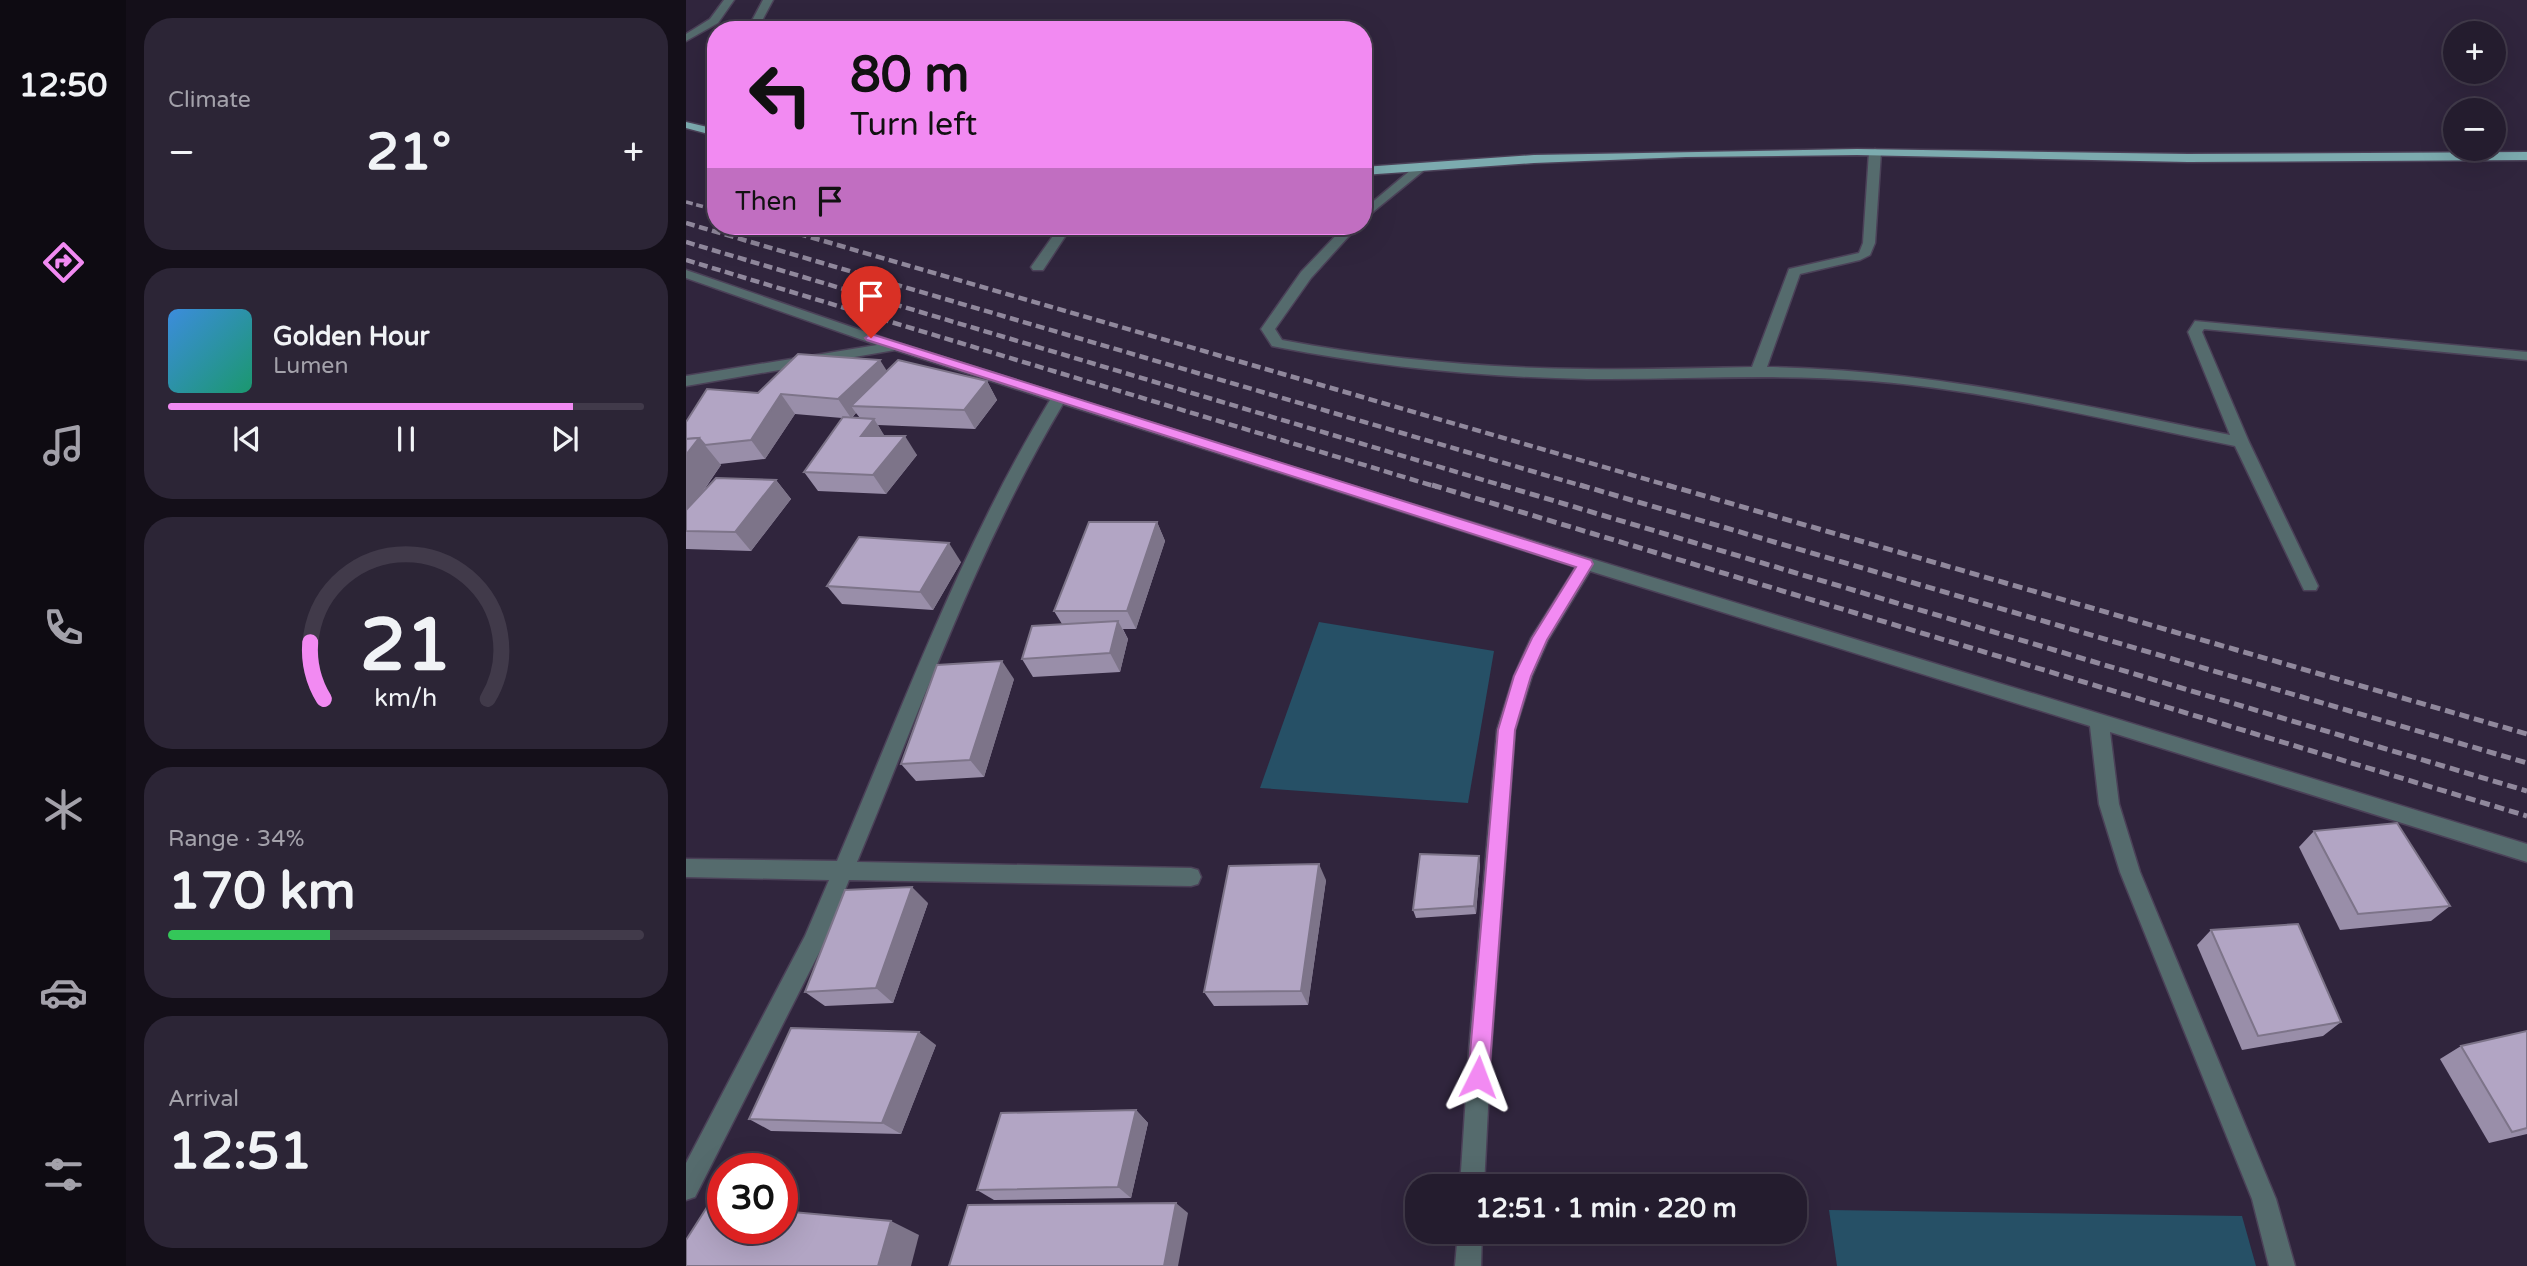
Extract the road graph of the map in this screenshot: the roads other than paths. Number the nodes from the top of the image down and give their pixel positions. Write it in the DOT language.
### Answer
graph roads {
  1 [pos="729,0"];
  2 [pos="768,0"];
  3 [pos="714,21"];
  4 [pos="757,21"];
  5 [pos="707,25"];
  6 [pos="686,38"];
  7 [pos="686,125"];
  8 [pos="707,131"];
  9 [pos="1875,152"];
  10 [pos="2527,156"];
  11 [pos="1422,167"];
  12 [pos="1372,170"];
  13 [pos="1372,209"];
  14 [pos="1060,235"];
  15 [pos="1344,235"];
  16 [pos="1038,267"];
  17 [pos="686,274"];
  18 [pos="896,346"];
  19 [pos="2527,356"];
  20 [pos="1757,374"];
  21 [pos="686,380"];
  22 [pos="1059,398"];
  23 [pos="2241,442"];
  24 [pos="1586,564"];
  25 [pos="2310,586"];
  26 [pos="2099,722"];
  27 [pos="2527,853"];
  28 [pos="686,868"];
  29 [pos="843,873"];
  30 [pos="1191,877"];
  31 [pos="1473,1174"];
  32 [pos="686,1188"];
  33 [pos="1469,1244"];
  34 [pos="1468,1266"];
  35 [pos="2282,1266"];
  1 -- 3 [label="street"];
  2 -- 4 [label="street"];
  5 -- 6 [label="street"];
  7 -- 8 [label="main road"];
  9 -- 10 [label="main road"];
  9 -- 11 [label="main road"];
  9 -- 20 [label="street"];
  11 -- 12 [label="main road"];
  11 -- 13 [label="street"];
  14 -- 16 [label="street"];
  15 -- 20 [label="street"];
  17 -- 18 [label="street"];
  18 -- 21 [label="street"];
  18 -- 22 [label="street"];
  19 -- 23 [label="street"];
  20 -- 23 [label="street"];
  22 -- 24 [label="street"];
  22 -- 29 [label="street"];
  23 -- 25 [label="street"];
  24 -- 26 [label="street"];
  24 -- 31 [label="street"];
  26 -- 27 [label="street"];
  26 -- 35 [label="street"];
  28 -- 29 [label="street"];
  29 -- 30 [label="street"];
  29 -- 32 [label="street"];
  33 -- 34 [label="street"];
}
